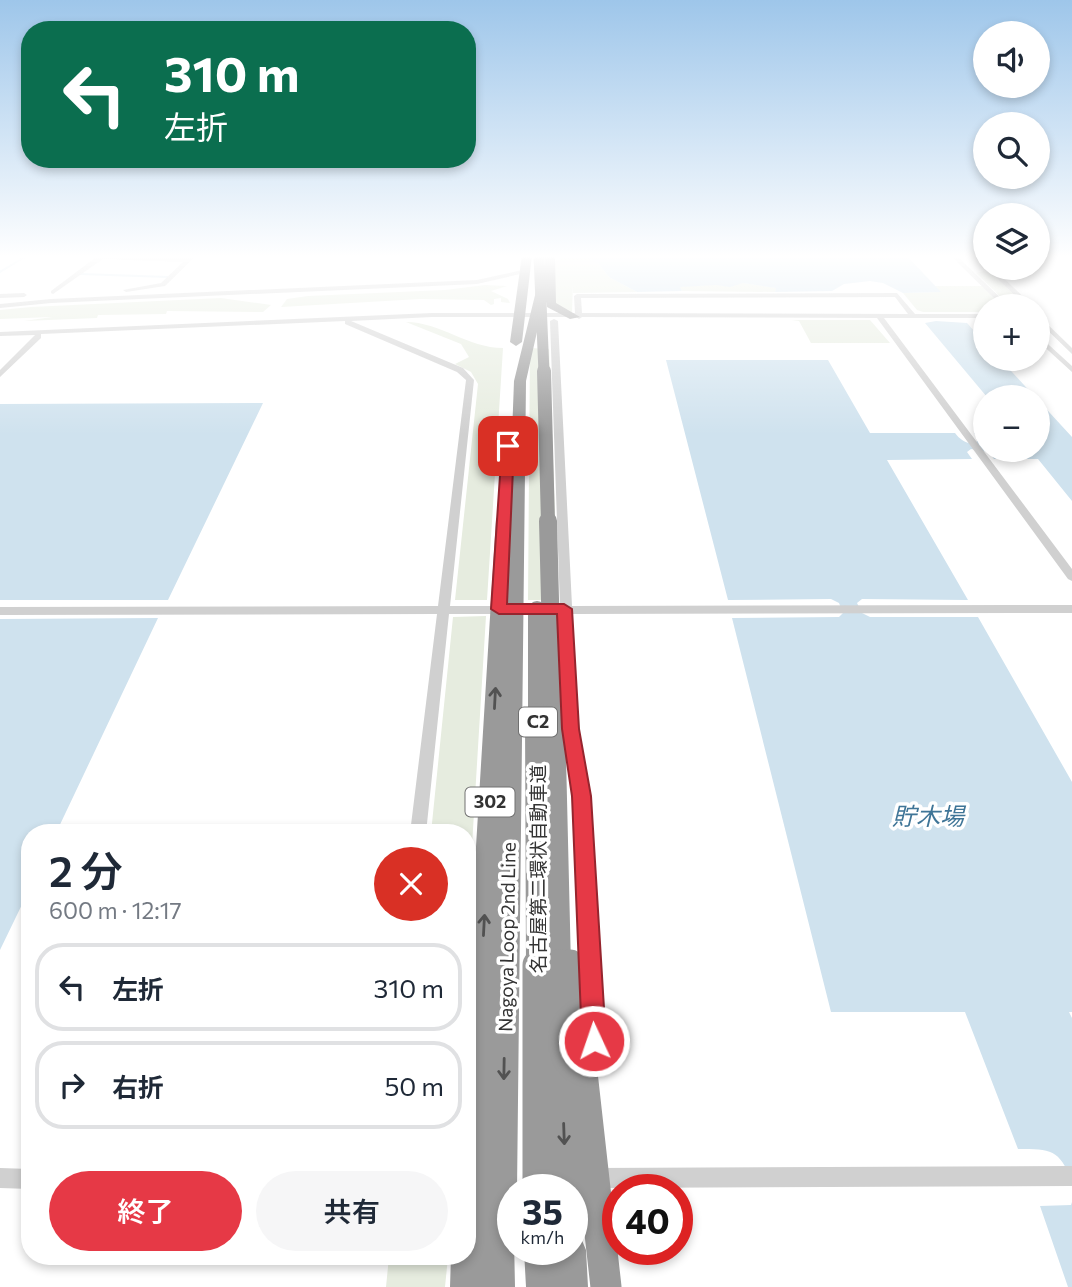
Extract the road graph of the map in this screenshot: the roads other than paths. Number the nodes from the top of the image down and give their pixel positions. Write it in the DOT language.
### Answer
graph roads {
  1 [pos="431,315"];
  2 [pos="434,315"];
  3 [pos="530,315"];
  4 [pos="535,315"];
  5 [pos="539,315"];
  6 [pos="571,315"];
  7 [pos="747,316"];
  8 [pos="879,316"];
  9 [pos="913,316"];
  10 [pos="973,316"];
  11 [pos="576,317"];
  12 [pos="536,318"];
  13 [pos="348,322"];
  14 [pos="1050,327"];
  15 [pos="1050,329"];
  16 [pos="0,336"];
  17 [pos="38,336"];
  18 [pos="1072,345"];
  19 [pos="1050,349"];
  20 [pos="1072,352"];
  21 [pos="1072,370"];
  22 [pos="0,375"];
  23 [pos="1072,577"];
  24 [pos="443,609"];
  25 [pos="506,609"];
  26 [pos="564,609"];
  27 [pos="1072,609"];
  28 [pos="0,611"];
  29 [pos="419,824"];
  30 [pos="557,869"];
  31 [pos="476,1085"];
  32 [pos="501,1174"];
  33 [pos="538,1174"];
  34 [pos="565,1174"];
  35 [pos="1029,1175"];
  36 [pos="1072,1176"];
  37 [pos="0,1178"];
  38 [pos="21,1178"];
  39 [pos="588,1178"];
  40 [pos="601,1178"];
  41 [pos="468,1265"];
  42 [pos="499,1265"];
  43 [pos="537,1265"];
  44 [pos="540,1265"];
  45 [pos="570,1265"];
  46 [pos="467,1287"];
  47 [pos="498,1287"];
  48 [pos="535,1287"];
  49 [pos="543,1287"];
  50 [pos="571,1287"];
  51 [pos="606,1287"];
  1 -- 16 [label="street"];
  2 -- 12 [label="street"];
  3 -- 12 [label="highway"];
  4 -- 33 [label="highway, 名古屋第二環状自動車道 / C2, bridge"];
  5 -- 30 [label="highway, 名古屋第二環状自動車道 / C2, bridge"];
  6 -- 11 [label="highway"];
  7 -- 8 [label="street"];
  7 -- 11 [label="street"];
  8 -- 9 [label="street"];
  8 -- 23 [label="street"];
  9 -- 10 [label="street"];
  11 -- 12 [label="street"];
  12 -- 13 [label="street"];
  12 -- 25 [label="highway, Nagoya Loop 2nd Line / 302"];
  12 -- 25 [label="highway, Nagoya Loop 2nd Line / 302"];
  12 -- 26 [label="street"];
  13 -- 17 [label="street"];
  13 -- 24 [label="street"];
  14 -- 18 [label="street"];
  15 -- 20 [label="street"];
  16 -- 17 [label="street"];
  17 -- 22 [label="street"];
  19 -- 21 [label="street"];
  24 -- 25 [label="street"];
  24 -- 28 [label="street"];
  24 -- 29 [label="street"];
  25 -- 26 [label="street"];
  31 -- 25 [label="highway, Nagoya Loop 2nd Line / 302, one-way"];
  25 -- 32 [label="highway, Nagoya Loop 2nd Line / 302, one-way"];
  26 -- 27 [label="street"];
  26 -- 40 [label="street"];
  30 -- 34 [label="highway, one-way, bridge"];
  30 -- 51 [label="highway, bridge"];
  35 -- 36 [label="street"];
  35 -- 40 [label="street"];
  37 -- 38 [label="street"];
  39 -- 40 [label="street"];
  41 -- 46 [label="highway, Nagoya Loop 2nd Line / 302"];
  42 -- 47 [label="highway, Nagoya Loop 2nd Line / 302"];
  43 -- 48 [label="highway"];
  44 -- 49 [label="highway"];
  45 -- 50 [label="highway"];
}
